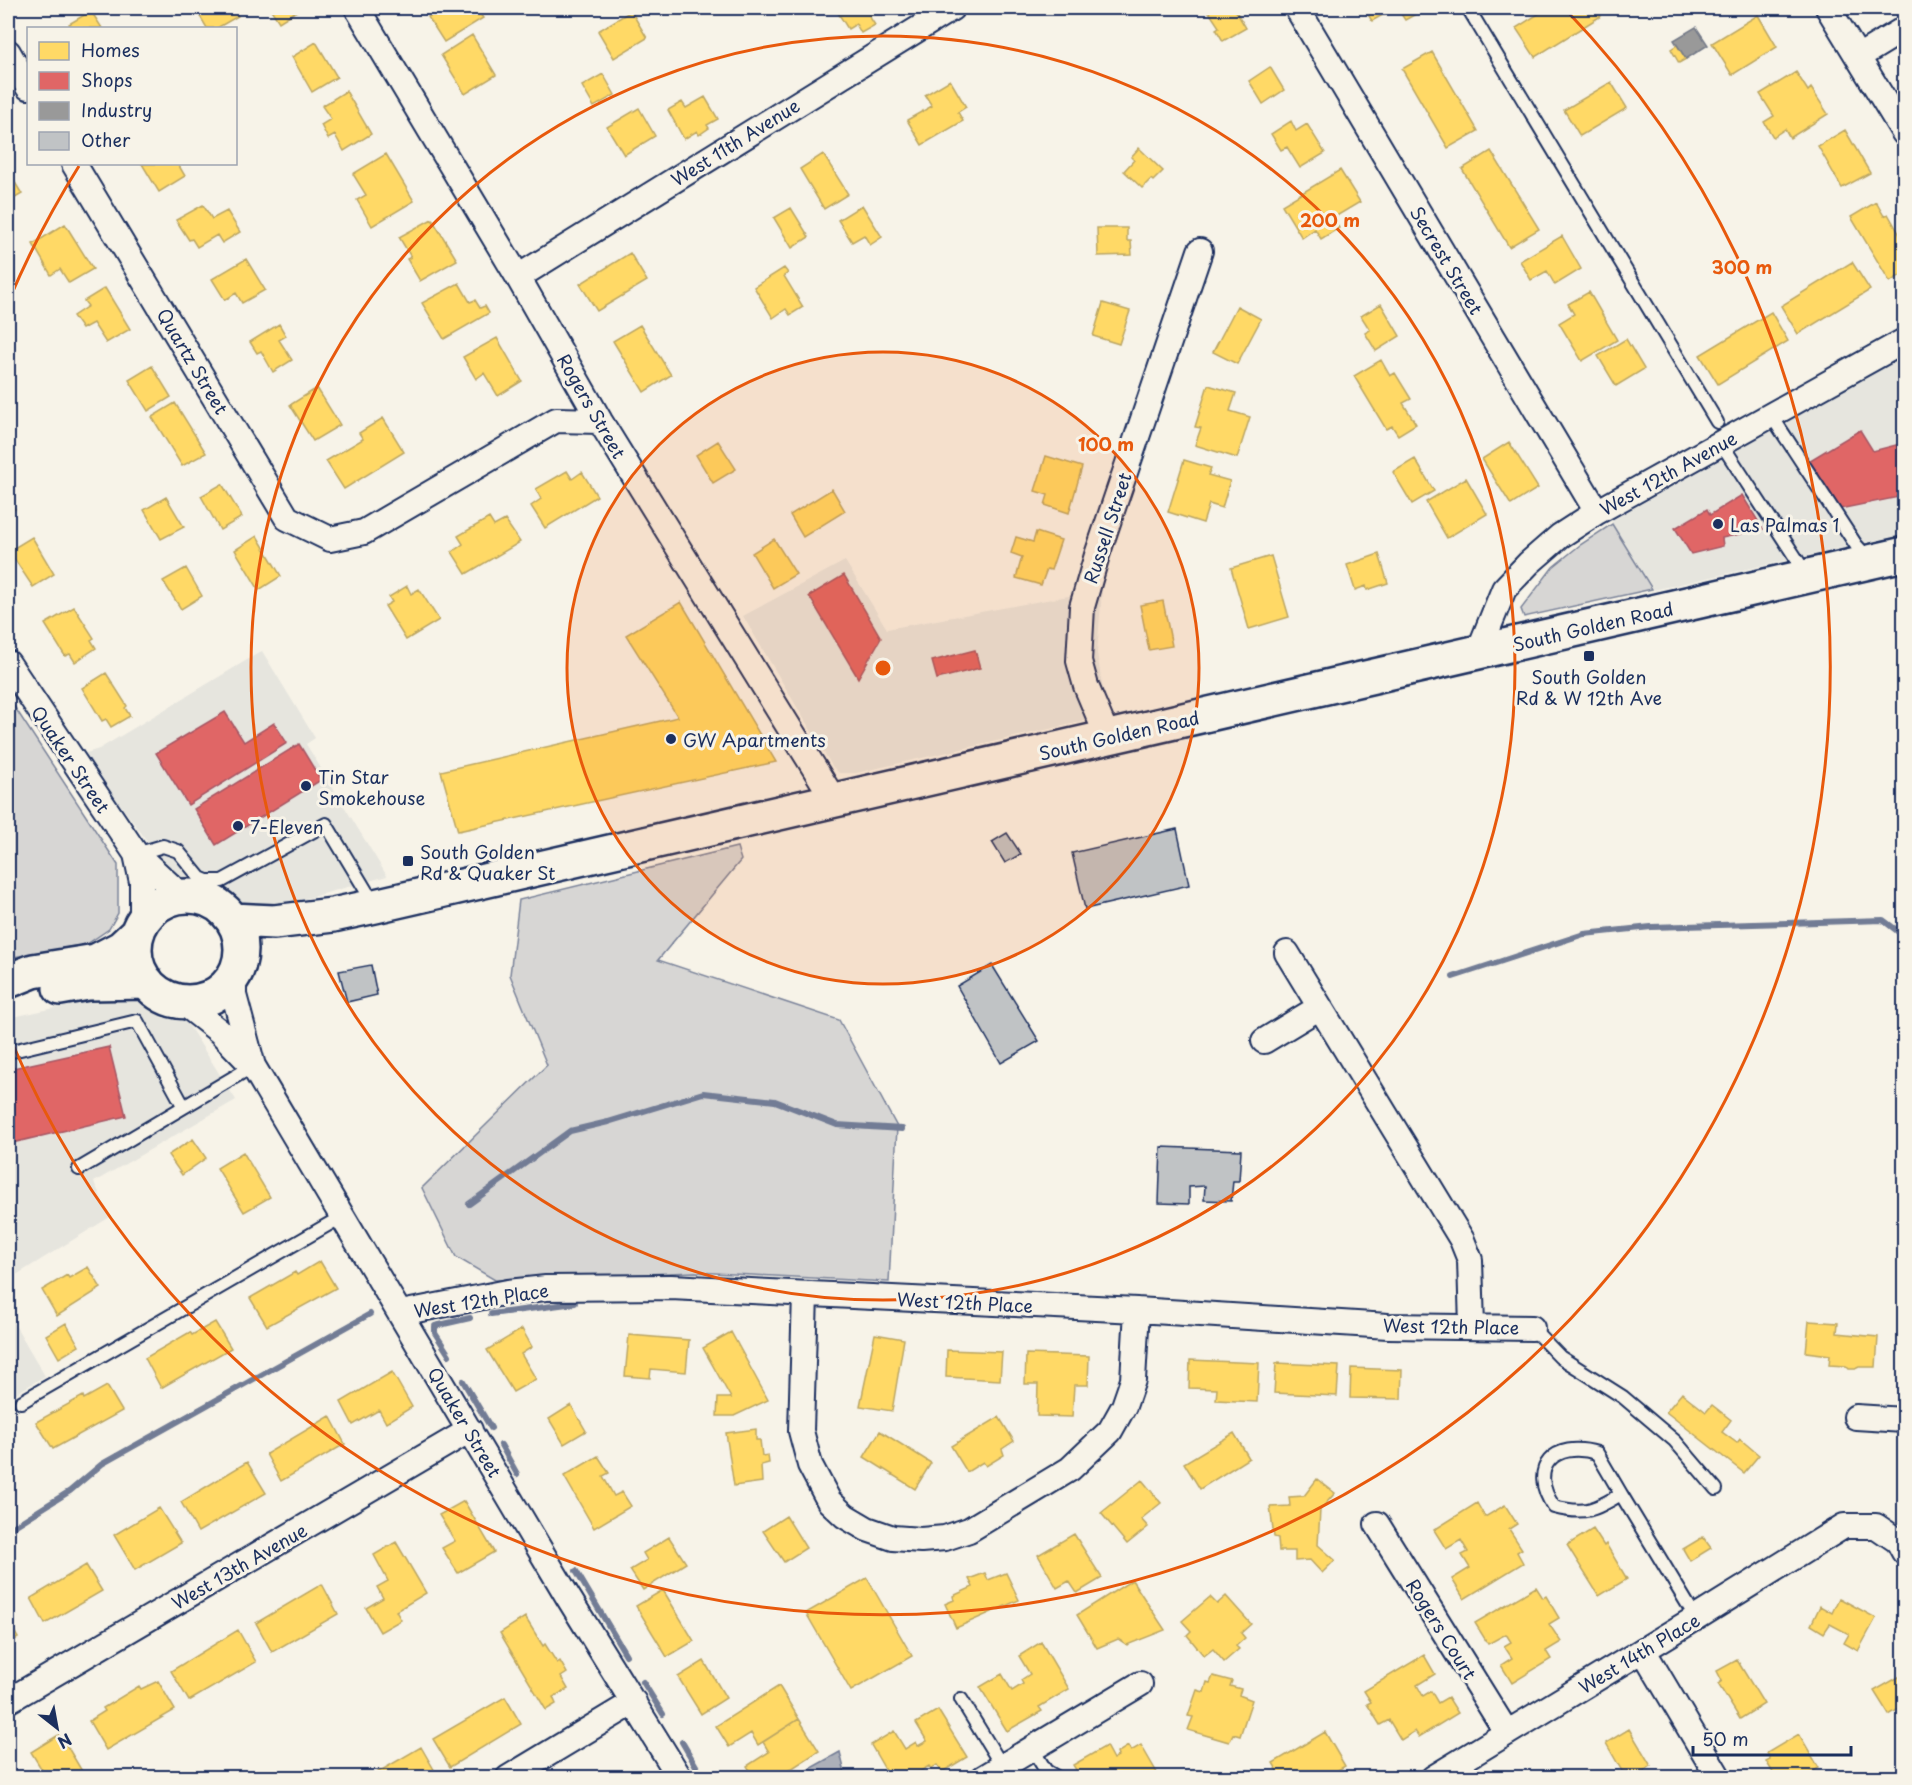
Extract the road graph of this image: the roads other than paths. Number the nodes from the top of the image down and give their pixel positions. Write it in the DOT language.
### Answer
graph roads {
  1 [pos="357,8"];
  2 [pos="952,8"];
  3 [pos="1297,8"];
  4 [pos="1468,8"];
  5 [pos="1828,8"];
  6 [pos="1905,29"];
  7 [pos="8,52"];
  8 [pos="1858,57"];
  9 [pos="27,85"];
  10 [pos="1905,133"];
  11 [pos="75,165"];
  12 [pos="1200,251"];
  13 [pos="518,277"];
  14 [pos="1905,341"];
  15 [pos="1771,415"];
  16 [pos="600,421"];
  17 [pos="1719,433"];
  18 [pos="1597,512"];
  19 [pos="1905,554"];
  20 [pos="1872,562"];
  21 [pos="1809,576"];
  22 [pos="1478,653"];
  23 [pos="8,663"];
  24 [pos="1108,738"];
  25 [pos="834,800"];
  26 [pos="136,854"];
  27 [pos="191,896"];
  28 [pos="375,906"];
  29 [pos="333,915"];
  30 [pos="232,920"];
  31 [pos="140,928"];
  32 [pos="1287,953"];
  33 [pos="237,970"];
  34 [pos="8,981"];
  35 [pos="147,982"];
  36 [pos="8,997"];
  37 [pos="181,1001"];
  38 [pos="1320,1007"];
  39 [pos="1264,1041"];
  40 [pos="8,1052"];
  41 [pos="253,1066"];
  42 [pos="184,1107"];
  43 [pos="79,1169"];
  44 [pos="343,1216"];
  45 [pos="805,1294"];
  46 [pos="1137,1310"];
  47 [pos="401,1313"];
  48 [pos="1472,1327"];
  49 [pos="1532,1328"];
  50 [pos="21,1402"];
  51 [pos="1856,1416"];
  52 [pos="1905,1419"];
  53 [pos="470,1430"];
  54 [pos="1716,1489"];
  55 [pos="1621,1494"];
  56 [pos="1377,1524"];
  57 [pos="1905,1552"];
  58 [pos="1695,1618"];
  59 [pos="1643,1650"];
  60 [pos="1140,1684"];
  61 [pos="961,1699"];
  62 [pos="8,1701"];
  63 [pos="634,1702"];
  64 [pos="1507,1733"];
  65 [pos="1032,1748"];
  66 [pos="993,1772"];
  67 [pos="508,1778"];
  68 [pos="680,1778"];
  69 [pos="1058,1778"];
  70 [pos="1433,1778"];
  71 [pos="1719,1778"];
  1 -- 13 [label="street, Rogers Street"];
  2 -- 13 [label="street, West 11th Avenue"];
  3 -- 18 [label="street, Secrest Street"];
  4 -- 17 [label="lane"];
  5 -- 8 [label="street"];
  6 -- 8 [label="street"];
  7 -- 9 [label="street"];
  8 -- 10 [label="street"];
  11 -- 16 [label="street, Quartz Street"];
  12 -- 24 [label="street, Russell Street"];
  13 -- 16 [label="street, Rogers Street"];
  14 -- 15 [label="street, West 12th Avenue"];
  15 -- 17 [label="street, West 12th Avenue"];
  15 -- 20 [label="lane"];
  16 -- 25 [label="street, Rogers Street"];
  17 -- 18 [label="street, West 12th Avenue"];
  17 -- 21 [label="lane"];
  18 -- 22 [label="street, West 12th Avenue"];
  19 -- 20 [label="main road, South Golden Road"];
  20 -- 21 [label="main road, South Golden Road"];
  21 -- 22 [label="main road, South Golden Road"];
  22 -- 24 [label="main road, South Golden Road"];
  23 -- 26 [label="street, Quaker Street"];
  24 -- 25 [label="main road, South Golden Road"];
  25 -- 28 [label="main road, South Golden Road"];
  26 -- 27 [label="street, Quaker Street"];
  26 -- 28 [label="lane"];
  26 -- 31 [label="street, Quaker Street"];
  27 -- 30 [label="main road"];
  27 -- 31 [label="main road"];
  28 -- 29 [label="main road, South Golden Road"];
  29 -- 30 [label="main road, South Golden Road"];
  29 -- 33 [label="main road, South Golden Road"];
  30 -- 33 [label="main road"];
  31 -- 34 [label="main road"];
  31 -- 35 [label="main road"];
  32 -- 38 [label="street"];
  33 -- 37 [label="main road"];
  33 -- 41 [label="street, Quaker Street"];
  35 -- 36 [label="main road"];
  35 -- 37 [label="main road"];
  37 -- 41 [label="street, Quaker Street"];
  38 -- 39 [label="street"];
  38 -- 48 [label="street"];
  40 -- 42 [label="lane"];
  41 -- 42 [label="lane"];
  41 -- 44 [label="street, Quaker Street"];
  42 -- 43 [label="lane"];
  44 -- 47 [label="street, Quaker Street"];
  44 -- 50 [label="lane"];
  45 -- 46 [label="street, West 12th Place"];
  45 -- 46 [label="street"];
  45 -- 47 [label="street, West 12th Place"];
  46 -- 48 [label="street, West 12th Place"];
  47 -- 53 [label="street, Quaker Street"];
  48 -- 49 [label="street, West 12th Place"];
  49 -- 54 [label="lane"];
  51 -- 52 [label="street"];
  53 -- 62 [label="street, West 13th Avenue"];
  53 -- 63 [label="street, Quaker Street"];
  55 -- 55 [label="lane"];
  55 -- 58 [label="lane"];
  56 -- 64 [label="street, Rogers Court"];
  57 -- 58 [label="street, West 14th Place"];
  58 -- 59 [label="street, West 14th Place"];
  59 -- 64 [label="street, West 14th Place"];
  59 -- 71 [label="street"];
  60 -- 65 [label="street"];
  61 -- 66 [label="lane"];
  63 -- 67 [label="street"];
  63 -- 68 [label="street, Quaker Street"];
  64 -- 70 [label="street, West 14th Place"];
  65 -- 66 [label="street"];
  65 -- 69 [label="lane"];
}
